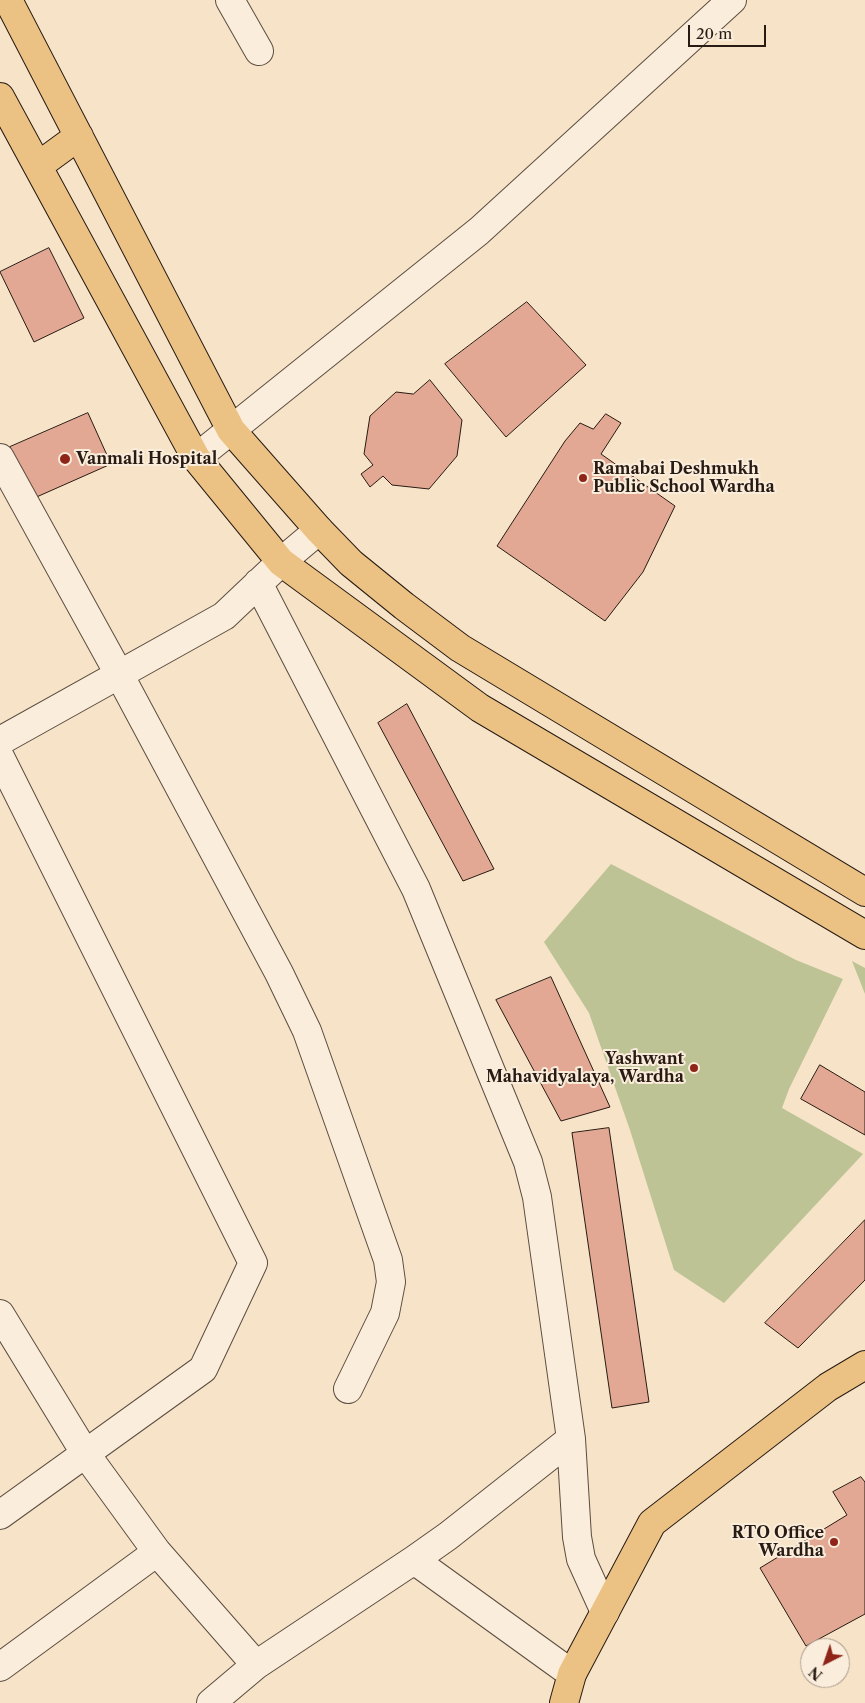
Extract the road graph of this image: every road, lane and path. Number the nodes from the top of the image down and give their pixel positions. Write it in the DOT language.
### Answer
graph roads {
  1 [pos="8,0"];
  2 [pos="230,0"];
  3 [pos="732,0"];
  4 [pos="259,51"];
  5 [pos="0,97"];
  6 [pos="78,136"];
  7 [pos="38,166"];
  8 [pos="231,430"];
  9 [pos="0,458"];
  10 [pos="196,458"];
  11 [pos="319,530"];
  12 [pos="281,562"];
  13 [pos="258,583"];
  14 [pos="119,674"];
  15 [pos="0,741"];
  16 [pos="0,756"];
  17 [pos="865,892"];
  18 [pos="865,935"];
  19 [pos="0,1314"];
  20 [pos="865,1365"];
  21 [pos="348,1389"];
  22 [pos="571,1440"];
  23 [pos="85,1453"];
  24 [pos="0,1515"];
  25 [pos="157,1552"];
  26 [pos="414,1560"];
  27 [pos="605,1612"];
  28 [pos="256,1665"];
  29 [pos="0,1667"];
  30 [pos="572,1674"];
  31 [pos="211,1703"];
  32 [pos="564,1703"];
  1 -- 6 [label="main road"];
  2 -- 4 [label="street"];
  3 -- 8 [label="street"];
  5 -- 7 [label="main road"];
  6 -- 7 [label="main road"];
  6 -- 8 [label="main road"];
  7 -- 10 [label="main road"];
  8 -- 10 [label="street"];
  8 -- 11 [label="main road"];
  9 -- 14 [label="street"];
  10 -- 12 [label="main road"];
  11 -- 12 [label="street"];
  11 -- 17 [label="main road"];
  12 -- 13 [label="street"];
  12 -- 18 [label="main road"];
  13 -- 14 [label="street"];
  13 -- 22 [label="street"];
  14 -- 15 [label="street"];
  14 -- 21 [label="street"];
  16 -- 23 [label="street"];
  19 -- 23 [label="street"];
  20 -- 27 [label="main road"];
  22 -- 26 [label="street"];
  22 -- 27 [label="street"];
  23 -- 24 [label="street"];
  23 -- 25 [label="street"];
  25 -- 28 [label="street"];
  25 -- 29 [label="street"];
  26 -- 28 [label="street"];
  26 -- 30 [label="street"];
  27 -- 30 [label="main road"];
  28 -- 31 [label="street"];
  30 -- 32 [label="main road"];
}
